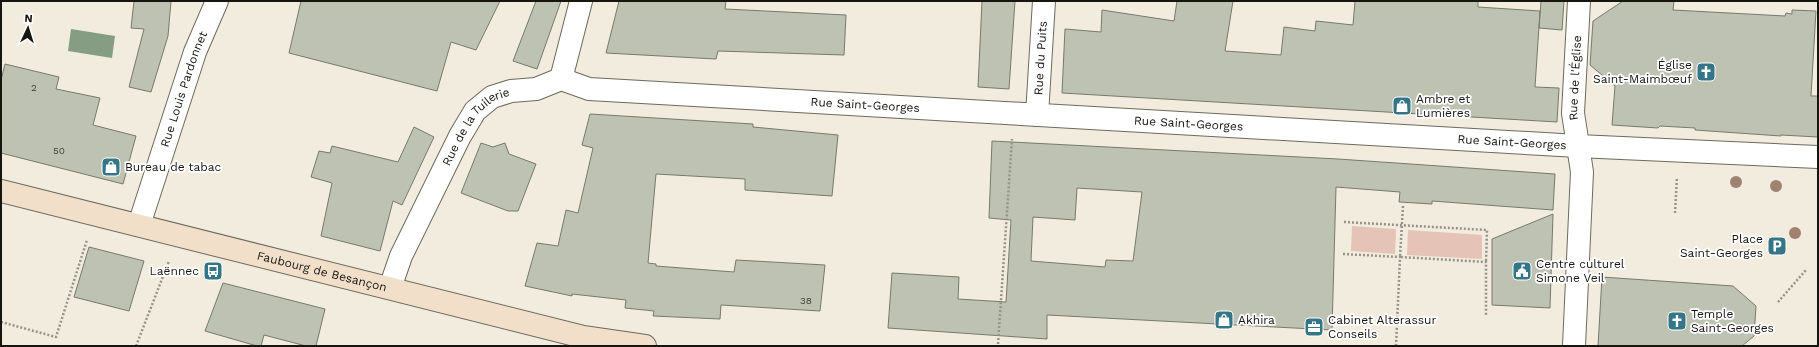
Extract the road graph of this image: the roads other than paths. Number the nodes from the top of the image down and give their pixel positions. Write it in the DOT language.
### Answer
graph roads {
  1 [pos="217,1"];
  2 [pos="581,1"];
  3 [pos="1044,1"];
  4 [pos="1579,1"];
  5 [pos="561,79"];
  6 [pos="1037,115"];
  7 [pos="1578,146"];
  8 [pos="1818,157"];
  9 [pos="1,191"];
  10 [pos="139,225"];
  11 [pos="390,288"];
  12 [pos="645,346"];
  13 [pos="1574,346"];
  1 -- 10 [label="street, Rue Louis Pardonnet"];
  2 -- 5 [label="street"];
  3 -- 6 [label="street, Rue du Puits"];
  4 -- 7 [label="street, Rue de l'Église"];
  5 -- 6 [label="street, Rue Saint-Georges"];
  5 -- 11 [label="street, Rue de la Tuilerie"];
  6 -- 7 [label="street, Rue Saint-Georges"];
  7 -- 8 [label="street, Rue Saint-Georges"];
  7 -- 13 [label="street, Rue de l'Église"];
  9 -- 10 [label="main road, Faubourg de Besançon"];
  10 -- 11 [label="main road, Faubourg de Besançon"];
  11 -- 12 [label="main road, Faubourg de Besançon"];
}
